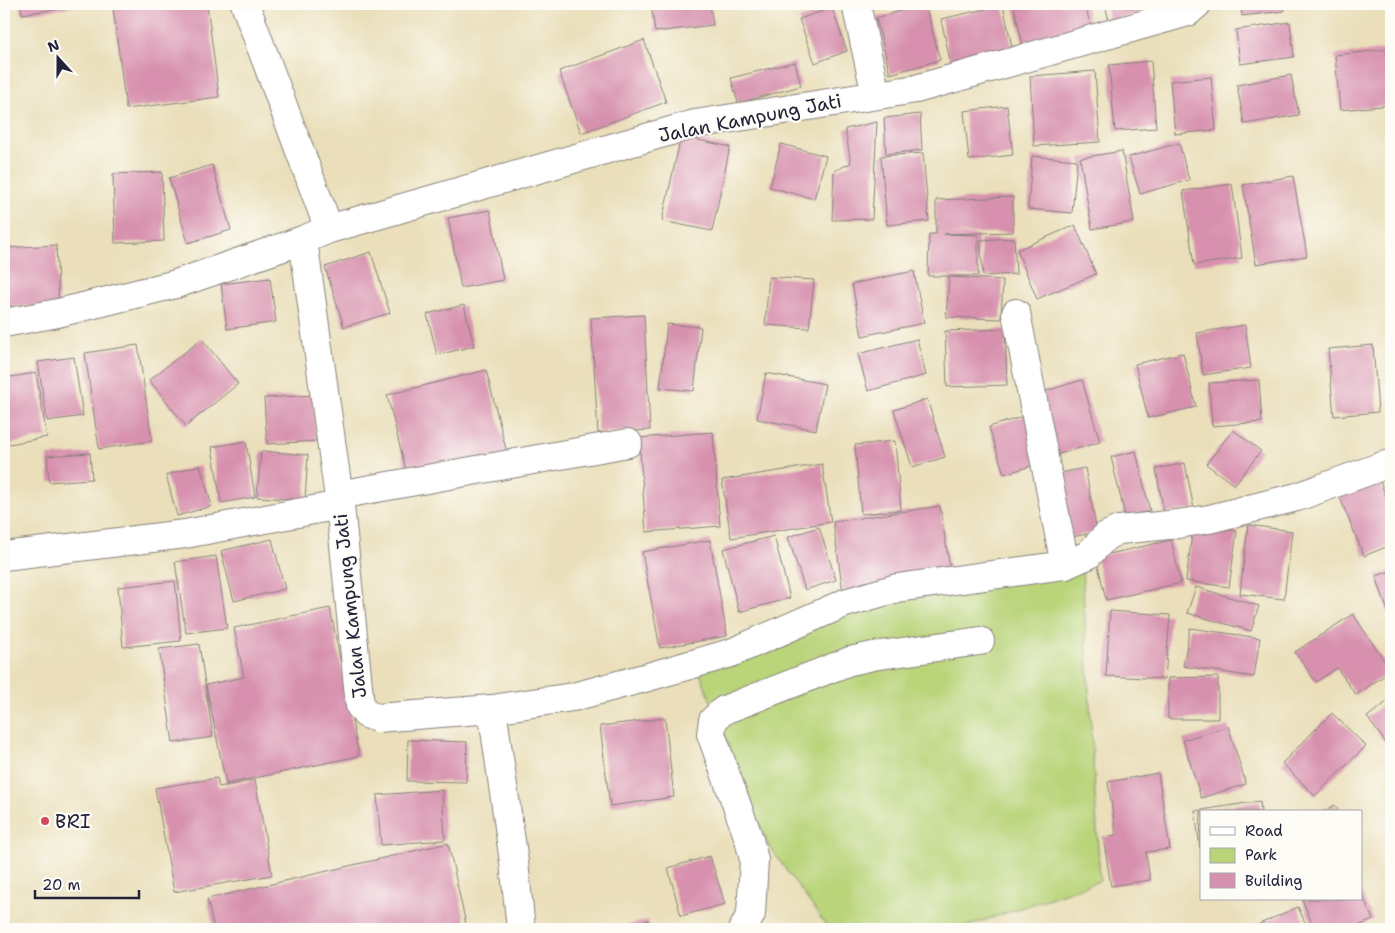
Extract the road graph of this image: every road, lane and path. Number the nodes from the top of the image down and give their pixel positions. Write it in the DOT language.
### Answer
graph roads {
  1 [pos="245,4"];
  2 [pos="856,4"];
  3 [pos="1197,4"];
  4 [pos="876,95"];
  5 [pos="329,228"];
  6 [pos="303,240"];
  7 [pos="1016,313"];
  8 [pos="4,323"];
  9 [pos="628,443"];
  10 [pos="1385,464"];
  11 [pos="339,500"];
  12 [pos="4,556"];
  13 [pos="1065,565"];
  14 [pos="980,641"];
  15 [pos="492,709"];
  16 [pos="521,929"];
  17 [pos="744,929"];
  1 -- 5 [label="street"];
  2 -- 4 [label="street"];
  3 -- 4 [label="street, Jalan Kampung Jati"];
  4 -- 5 [label="street, Jalan Kampung Jati"];
  5 -- 6 [label="street, Jalan Kampung Jati"];
  6 -- 8 [label="street, Jalan Kampung Jati"];
  6 -- 11 [label="street, Jalan Kampung Jati"];
  7 -- 13 [label="street"];
  9 -- 11 [label="street"];
  10 -- 13 [label="street, Jalan Kampung Jati"];
  11 -- 12 [label="street"];
  11 -- 15 [label="street, Jalan Kampung Jati"];
  13 -- 15 [label="street, Jalan Kampung Jati"];
  14 -- 17 [label="street"];
  15 -- 16 [label="street"];
}
